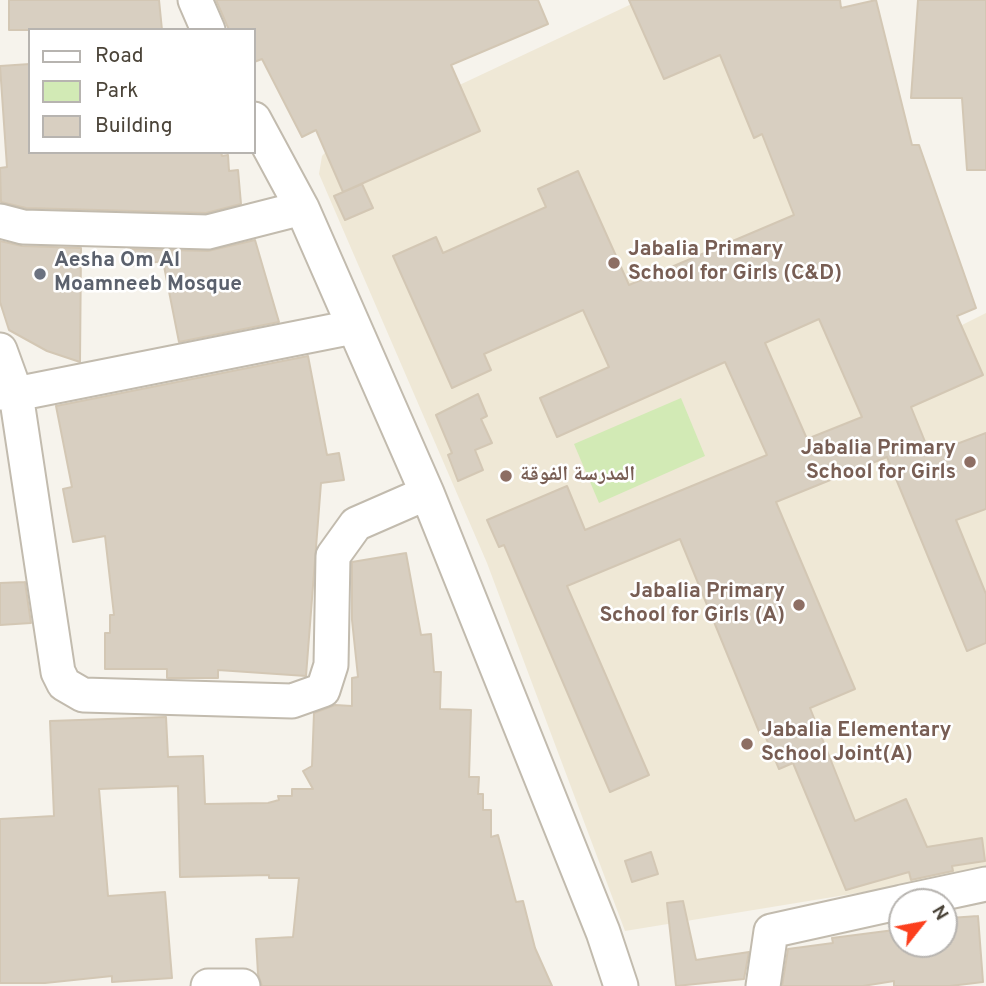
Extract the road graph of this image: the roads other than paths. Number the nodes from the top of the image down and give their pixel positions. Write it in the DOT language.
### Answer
graph roads {
  1 [pos="195,0"];
  2 [pos="207,28"];
  3 [pos="256,123"];
  4 [pos="302,208"];
  5 [pos="0,221"];
  6 [pos="353,327"];
  7 [pos="0,349"];
  8 [pos="8,393"];
  9 [pos="427,493"];
  10 [pos="986,884"];
  11 [pos="958,890"];
  12 [pos="888,905"];
  13 [pos="208,986"];
  14 [pos="243,986"];
  15 [pos="621,986"];
  16 [pos="763,986"];
  1 -- 2 [label="street"];
  3 -- 4 [label="street"];
  4 -- 5 [label="street"];
  4 -- 6 [label="street"];
  6 -- 8 [label="street"];
  6 -- 9 [label="street"];
  7 -- 8 [label="street"];
  8 -- 9 [label="street"];
  9 -- 15 [label="street"];
  10 -- 11 [label="street"];
  12 -- 16 [label="street"];
  13 -- 14 [label="street"];
}
